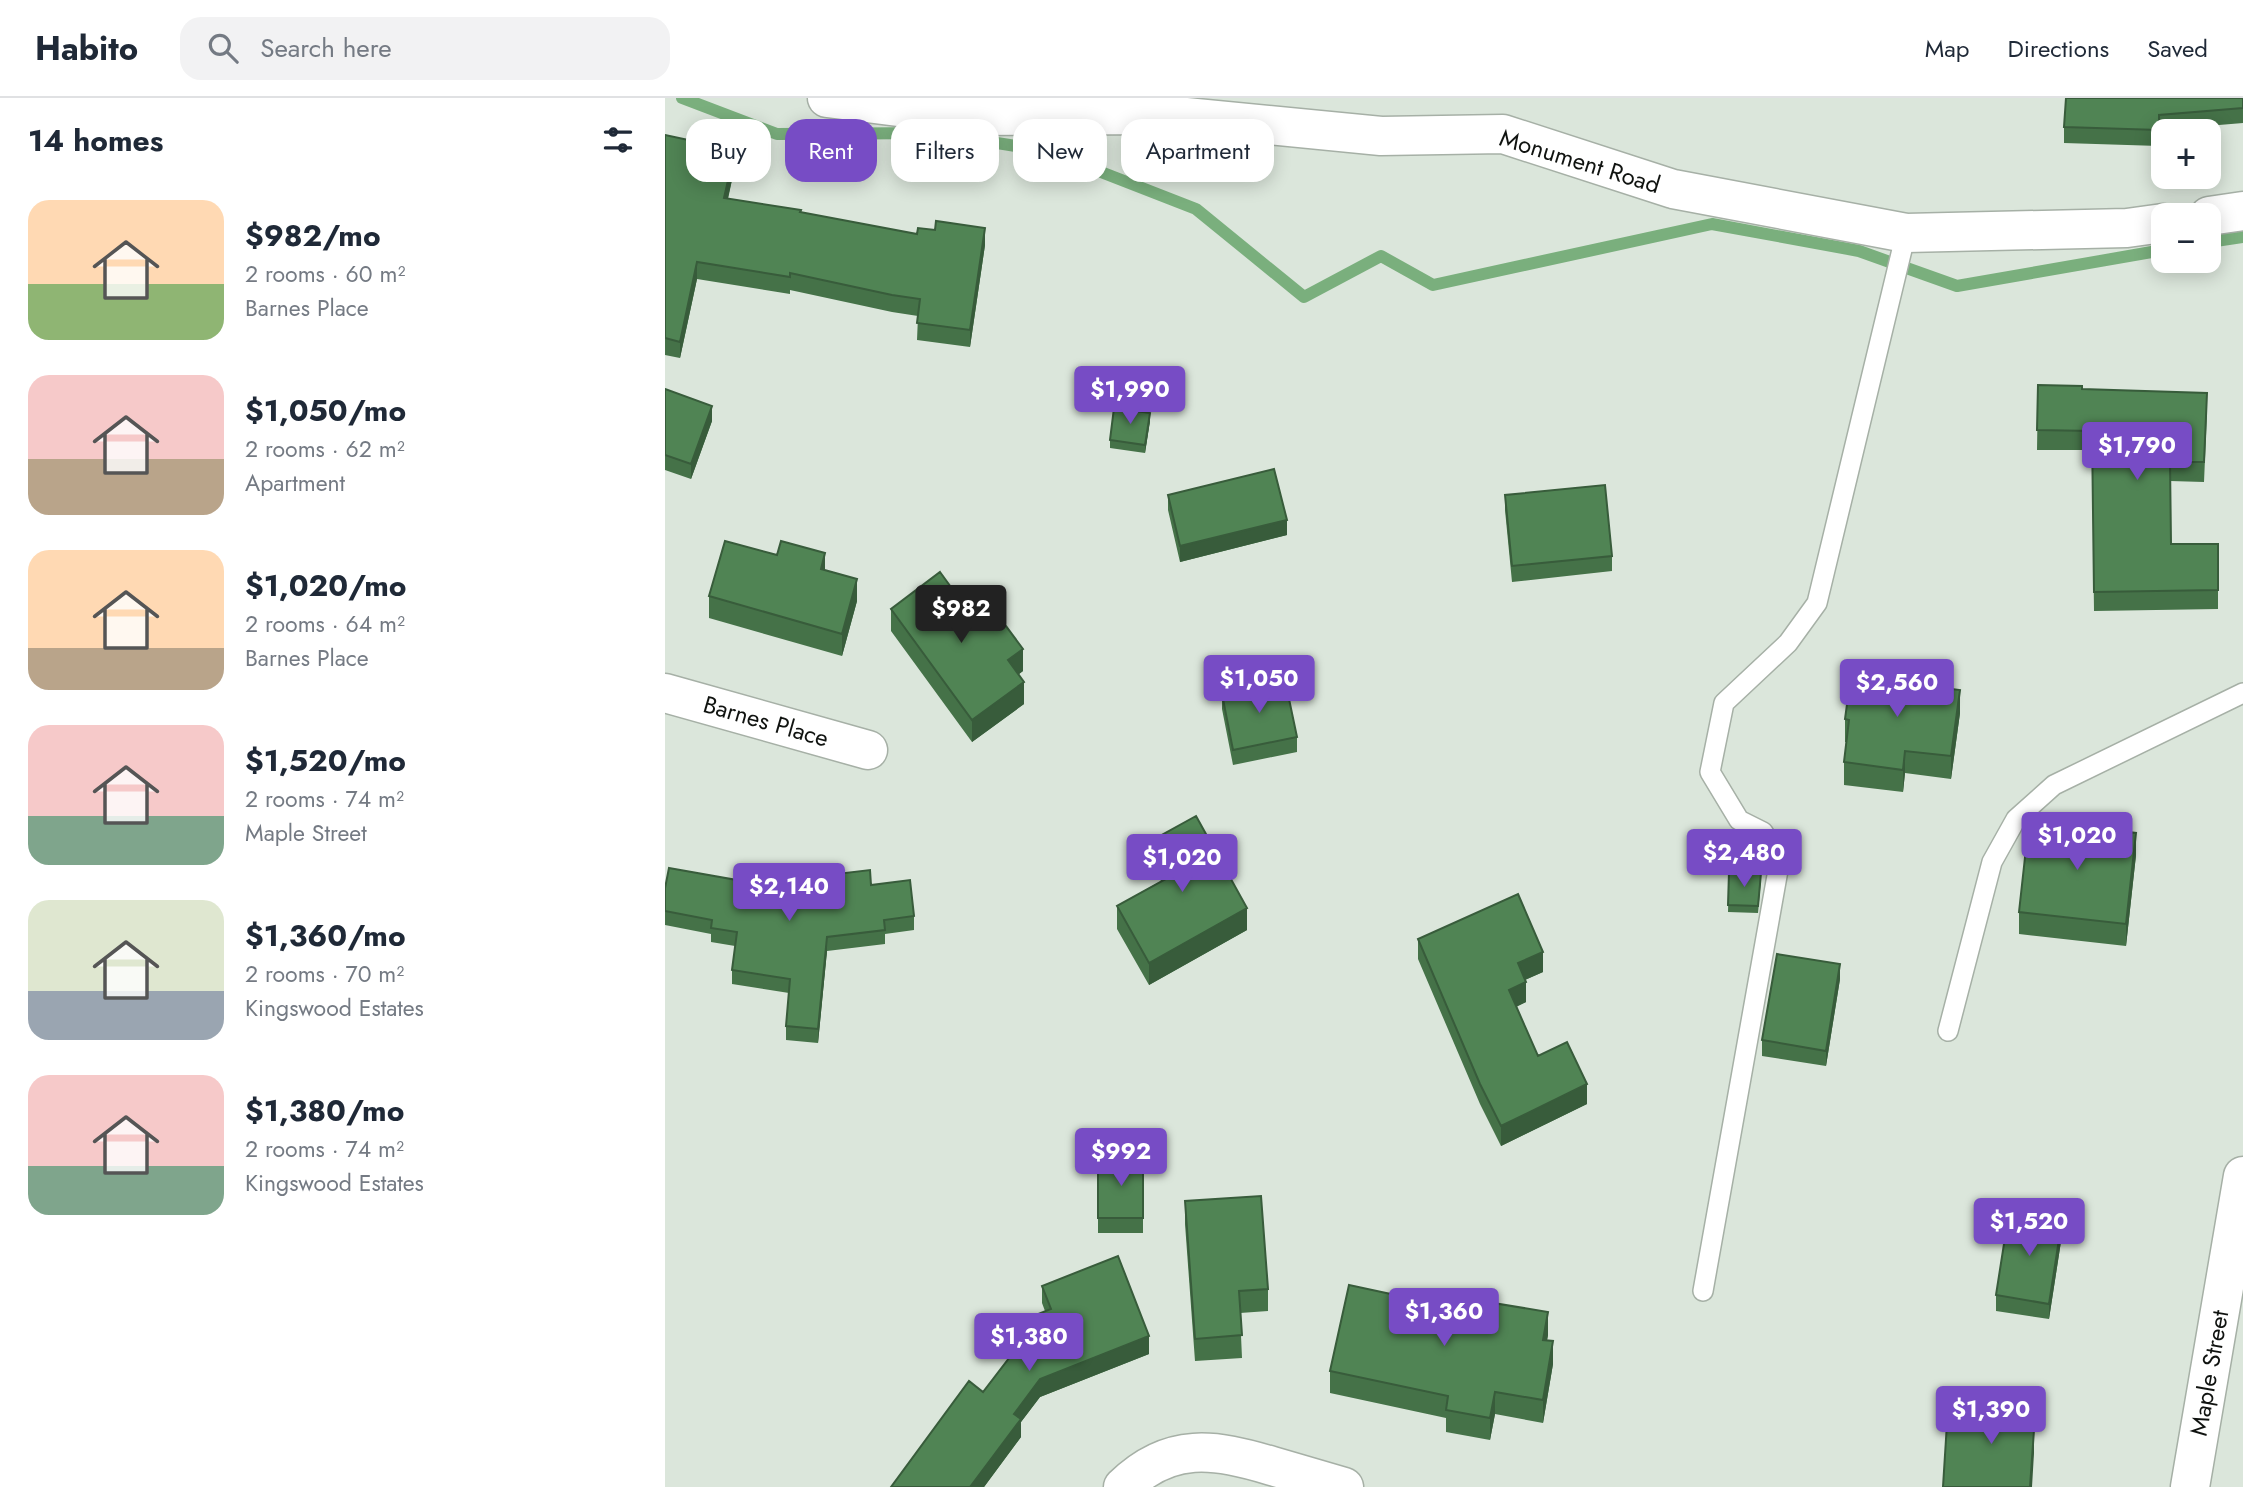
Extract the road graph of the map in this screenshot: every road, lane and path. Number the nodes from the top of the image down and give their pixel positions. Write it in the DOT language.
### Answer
graph roads {
  1 [pos="827,98"];
  2 [pos="2243,211"];
  3 [pos="2221,214"];
  4 [pos="2151,225"];
  5 [pos="1906,233"];
  6 [pos="665,693"];
  7 [pos="2243,693"];
  8 [pos="868,750"];
  9 [pos="1948,1031"];
  10 [pos="2243,1176"];
  11 [pos="1703,1291"];
  12 [pos="1123,1487"];
  13 [pos="1344,1487"];
  14 [pos="2190,1487"];
  1 -- 5 [label="street, Monument Road"];
  2 -- 3 [label="street"];
  4 -- 5 [label="street, Monument Road"];
  5 -- 11 [label="lane"];
  6 -- 8 [label="street, Barnes Place"];
  7 -- 9 [label="lane"];
  10 -- 14 [label="street, Maple Street"];
  12 -- 13 [label="street"];
}
